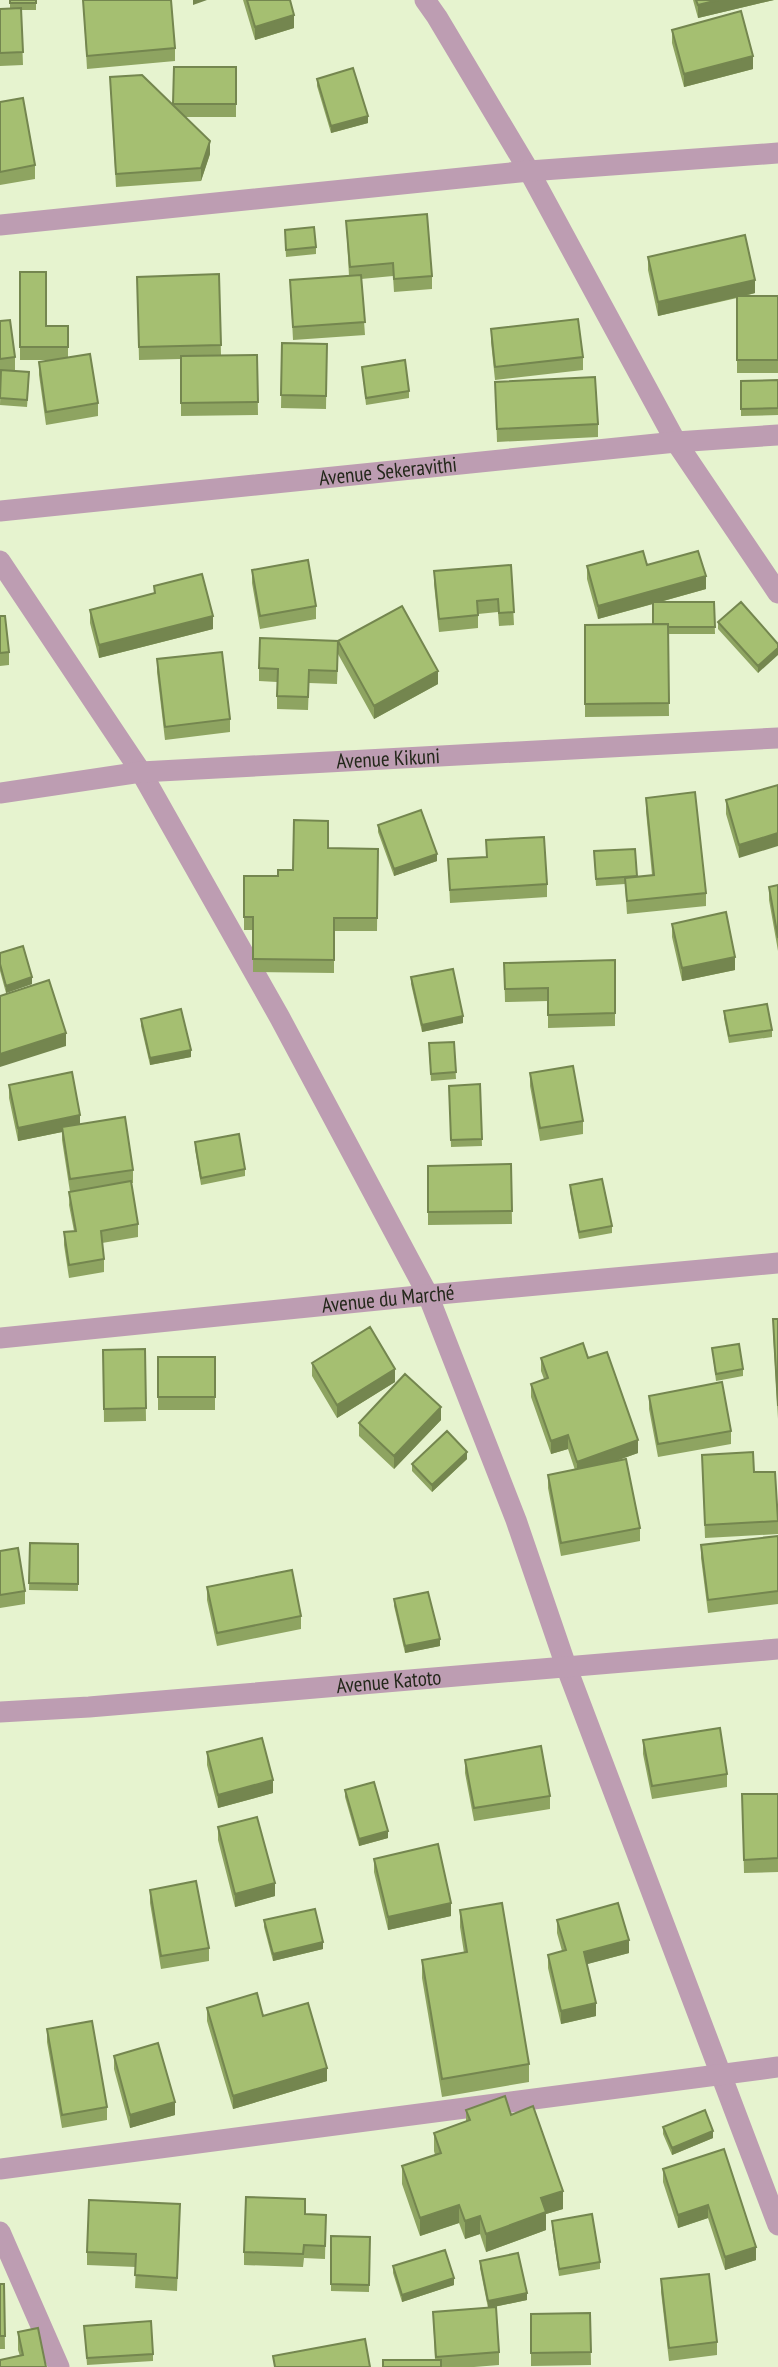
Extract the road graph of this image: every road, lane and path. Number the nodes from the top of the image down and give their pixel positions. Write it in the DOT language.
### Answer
graph roads {
  1 [pos="425,0"];
  2 [pos="778,153"];
  3 [pos="529,171"];
  4 [pos="0,225"];
  5 [pos="778,435"];
  6 [pos="676,442"];
  7 [pos="0,511"];
  8 [pos="0,561"];
  9 [pos="778,593"];
  10 [pos="778,738"];
  11 [pos="141,772"];
  12 [pos="0,793"];
  13 [pos="778,1263"];
  14 [pos="428,1295"];
  15 [pos="0,1338"];
  16 [pos="778,1649"];
  17 [pos="566,1666"];
  18 [pos="0,1712"];
  19 [pos="778,2067"];
  20 [pos="722,2075"];
  21 [pos="0,2169"];
  22 [pos="778,2225"];
  23 [pos="0,2232"];
  24 [pos="59,2367"];
  1 -- 3 [label="street"];
  2 -- 3 [label="street"];
  3 -- 4 [label="street"];
  3 -- 6 [label="street"];
  5 -- 6 [label="street, Avenue Sekeravithi"];
  6 -- 7 [label="street, Avenue Sekeravithi"];
  6 -- 9 [label="street"];
  8 -- 11 [label="street"];
  10 -- 11 [label="street, Avenue Kikuni"];
  11 -- 12 [label="street, Avenue Kikuni"];
  11 -- 14 [label="street"];
  13 -- 14 [label="street, Avenue du Marché"];
  14 -- 15 [label="street, Avenue du Marché"];
  14 -- 17 [label="street"];
  16 -- 17 [label="street, Avenue Katoto"];
  17 -- 18 [label="street, Avenue Katoto"];
  17 -- 20 [label="street"];
  19 -- 20 [label="street"];
  20 -- 21 [label="street"];
  20 -- 22 [label="street"];
  23 -- 24 [label="street"];
}
